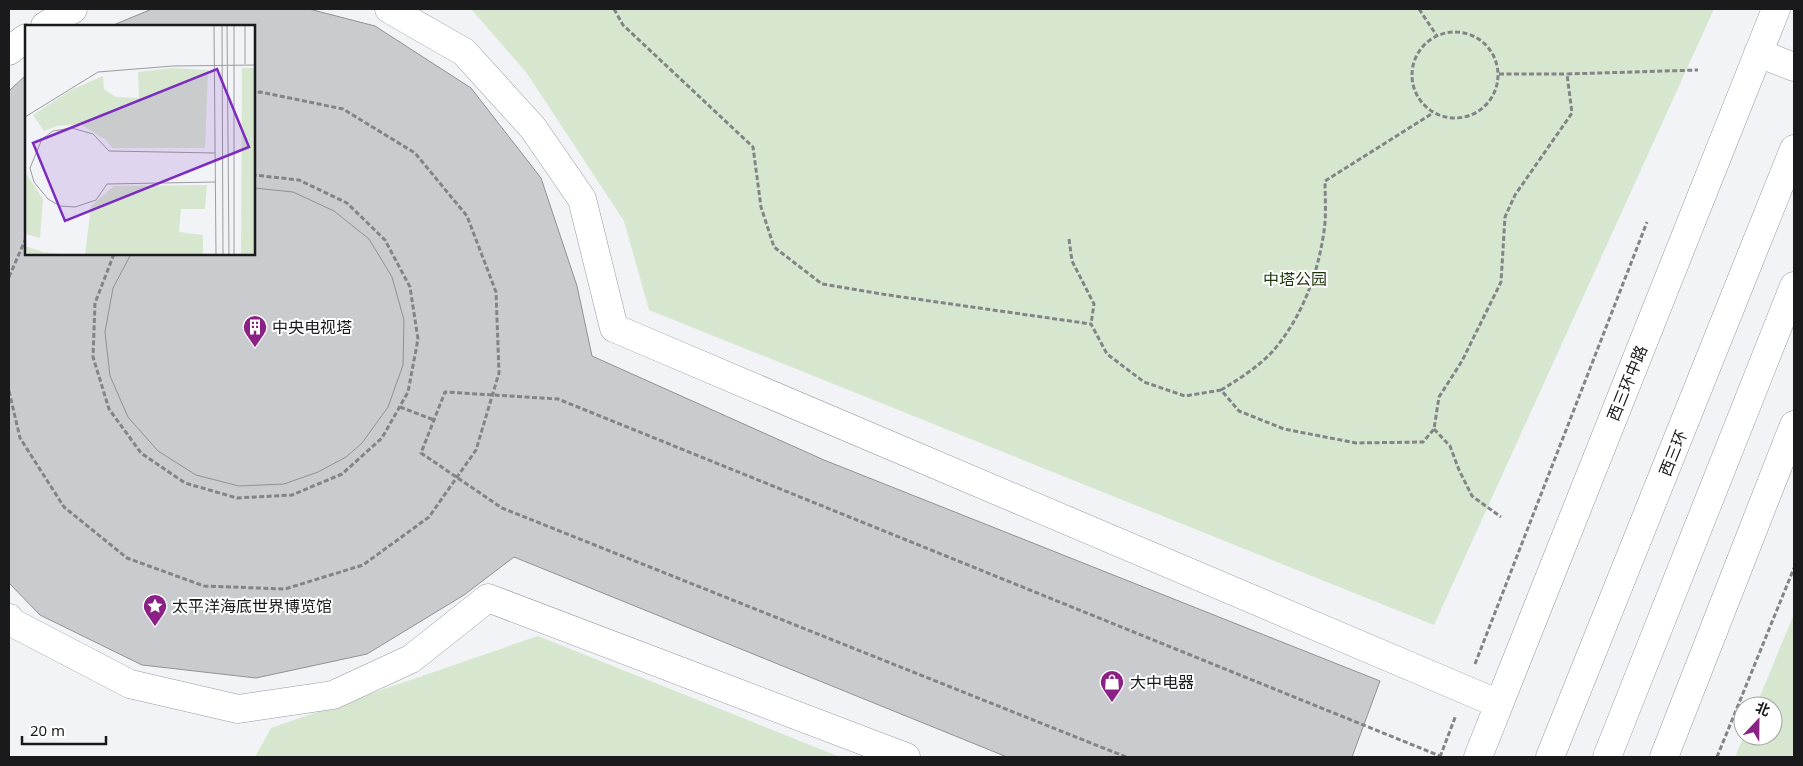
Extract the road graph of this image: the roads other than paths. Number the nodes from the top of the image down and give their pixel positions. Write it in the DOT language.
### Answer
graph roads {
  1 [pos="73,9"];
  2 [pos="389,9"];
  3 [pos="1776,9"];
  4 [pos="48,25"];
  5 [pos="25,39"];
  6 [pos="9,50"];
  7 [pos="1758,53"];
  8 [pos="1794,67"];
  9 [pos="1794,149"];
  10 [pos="1794,286"];
  11 [pos="1794,425"];
  12 [pos="9,618"];
  13 [pos="1500,704"];
  14 [pos="906,757"];
  15 [pos="1478,757"];
  16 [pos="1550,757"];
  17 [pos="1607,757"];
  18 [pos="1664,757"];
  1 -- 4 [label="main road"];
  2 -- 13 [label="main road"];
  3 -- 7 [label="main road, 西三环中路"];
  5 -- 6 [label="main road"];
  7 -- 8 [label="main road"];
  7 -- 13 [label="main road, 西三环中路"];
  9 -- 16 [label="main road, 西三环"];
  10 -- 17 [label="main road"];
  11 -- 18 [label="main road"];
  12 -- 14 [label="main road"];
  13 -- 15 [label="main road, 西三环中路"];
}
